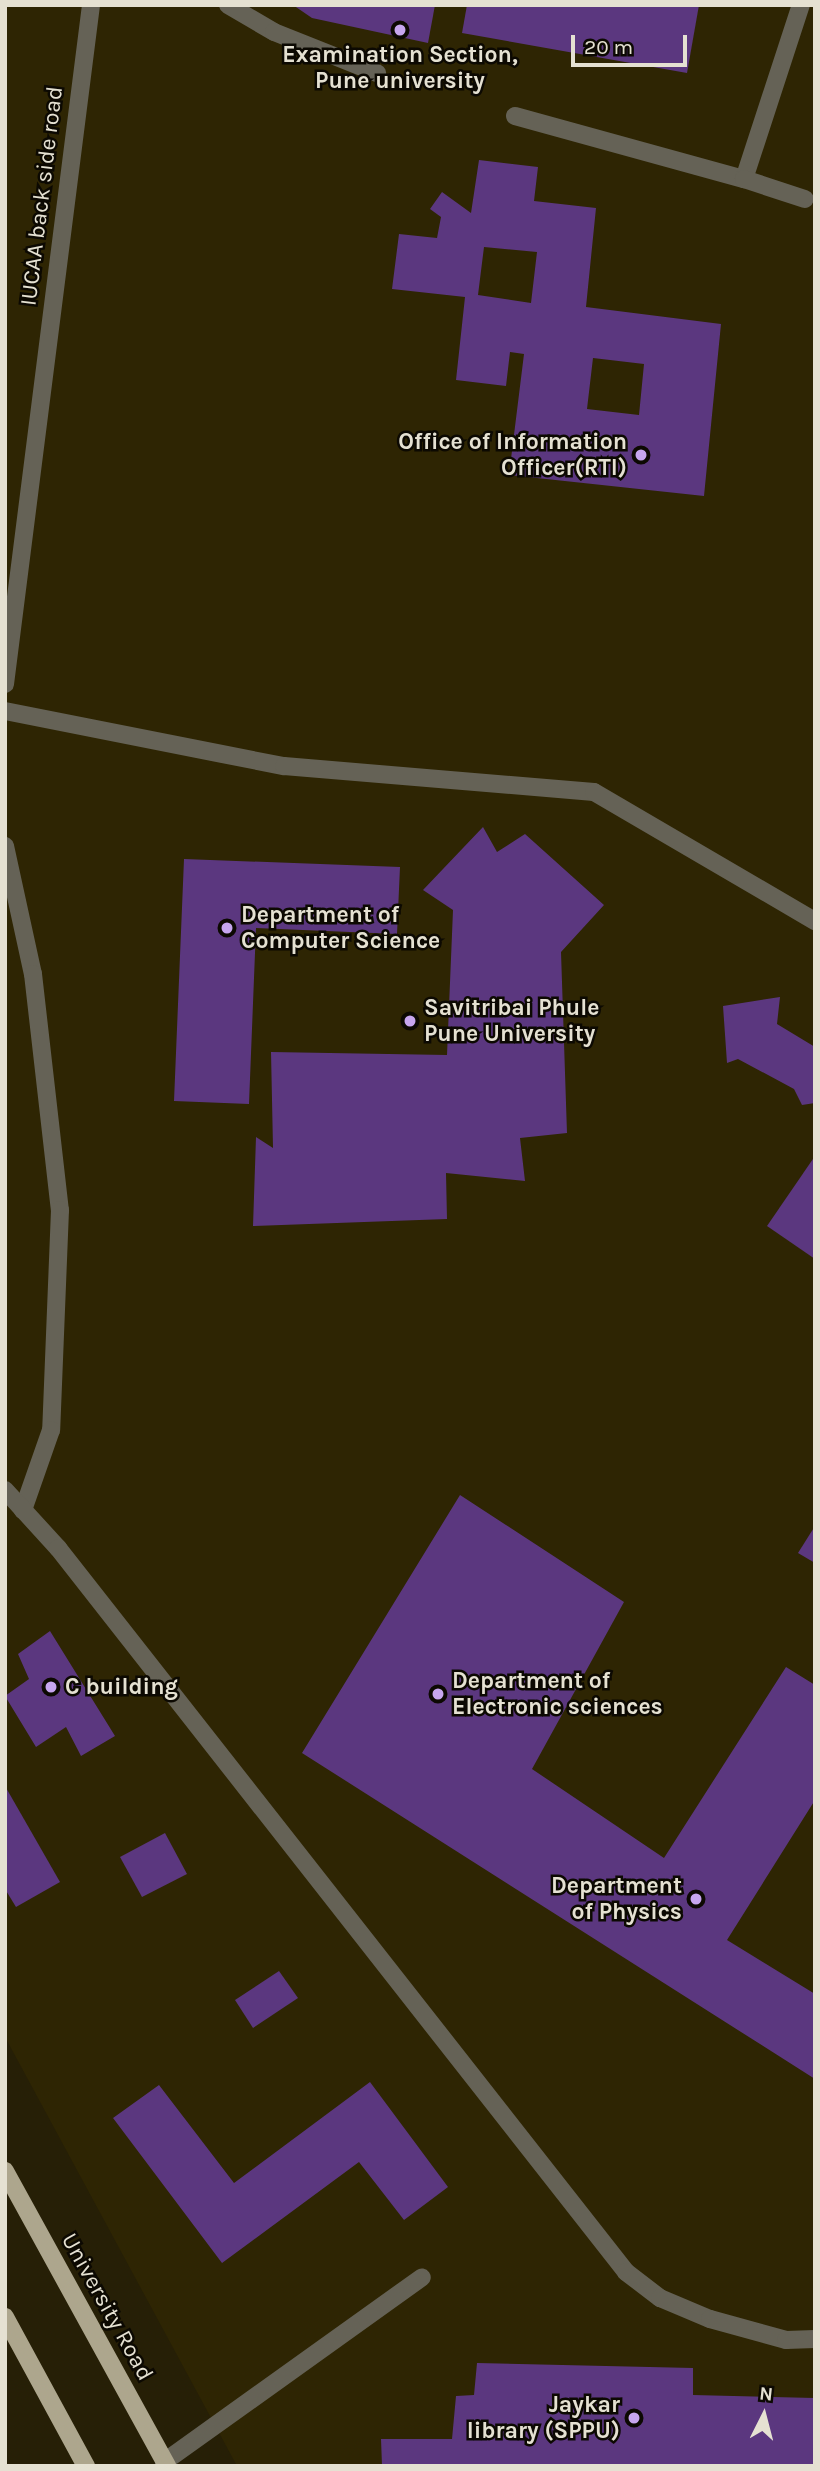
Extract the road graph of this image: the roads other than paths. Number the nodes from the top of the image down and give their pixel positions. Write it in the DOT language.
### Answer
graph roads {
  1 [pos="91,5"];
  2 [pos="228,5"];
  3 [pos="801,5"];
  4 [pos="377,72"];
  5 [pos="515,116"];
  6 [pos="744,179"];
  7 [pos="805,199"];
  8 [pos="5,684"];
  9 [pos="5,711"];
  10 [pos="5,846"];
  11 [pos="815,921"];
  12 [pos="5,1490"];
  13 [pos="23,1510"];
  14 [pos="5,2171"];
  15 [pos="422,2277"];
  16 [pos="5,2317"];
  17 [pos="815,2339"];
  18 [pos="166,2464"];
  19 [pos="86,2466"];
  1 -- 8 [label="lane, IUCAA back side road"];
  2 -- 4 [label="lane"];
  3 -- 6 [label="lane"];
  5 -- 6 [label="lane"];
  6 -- 7 [label="lane"];
  9 -- 11 [label="lane"];
  10 -- 13 [label="lane"];
  12 -- 13 [label="lane"];
  13 -- 17 [label="lane"];
  14 -- 18 [label="main road, University Road"];
  15 -- 18 [label="lane"];
  16 -- 19 [label="main road"];
}
